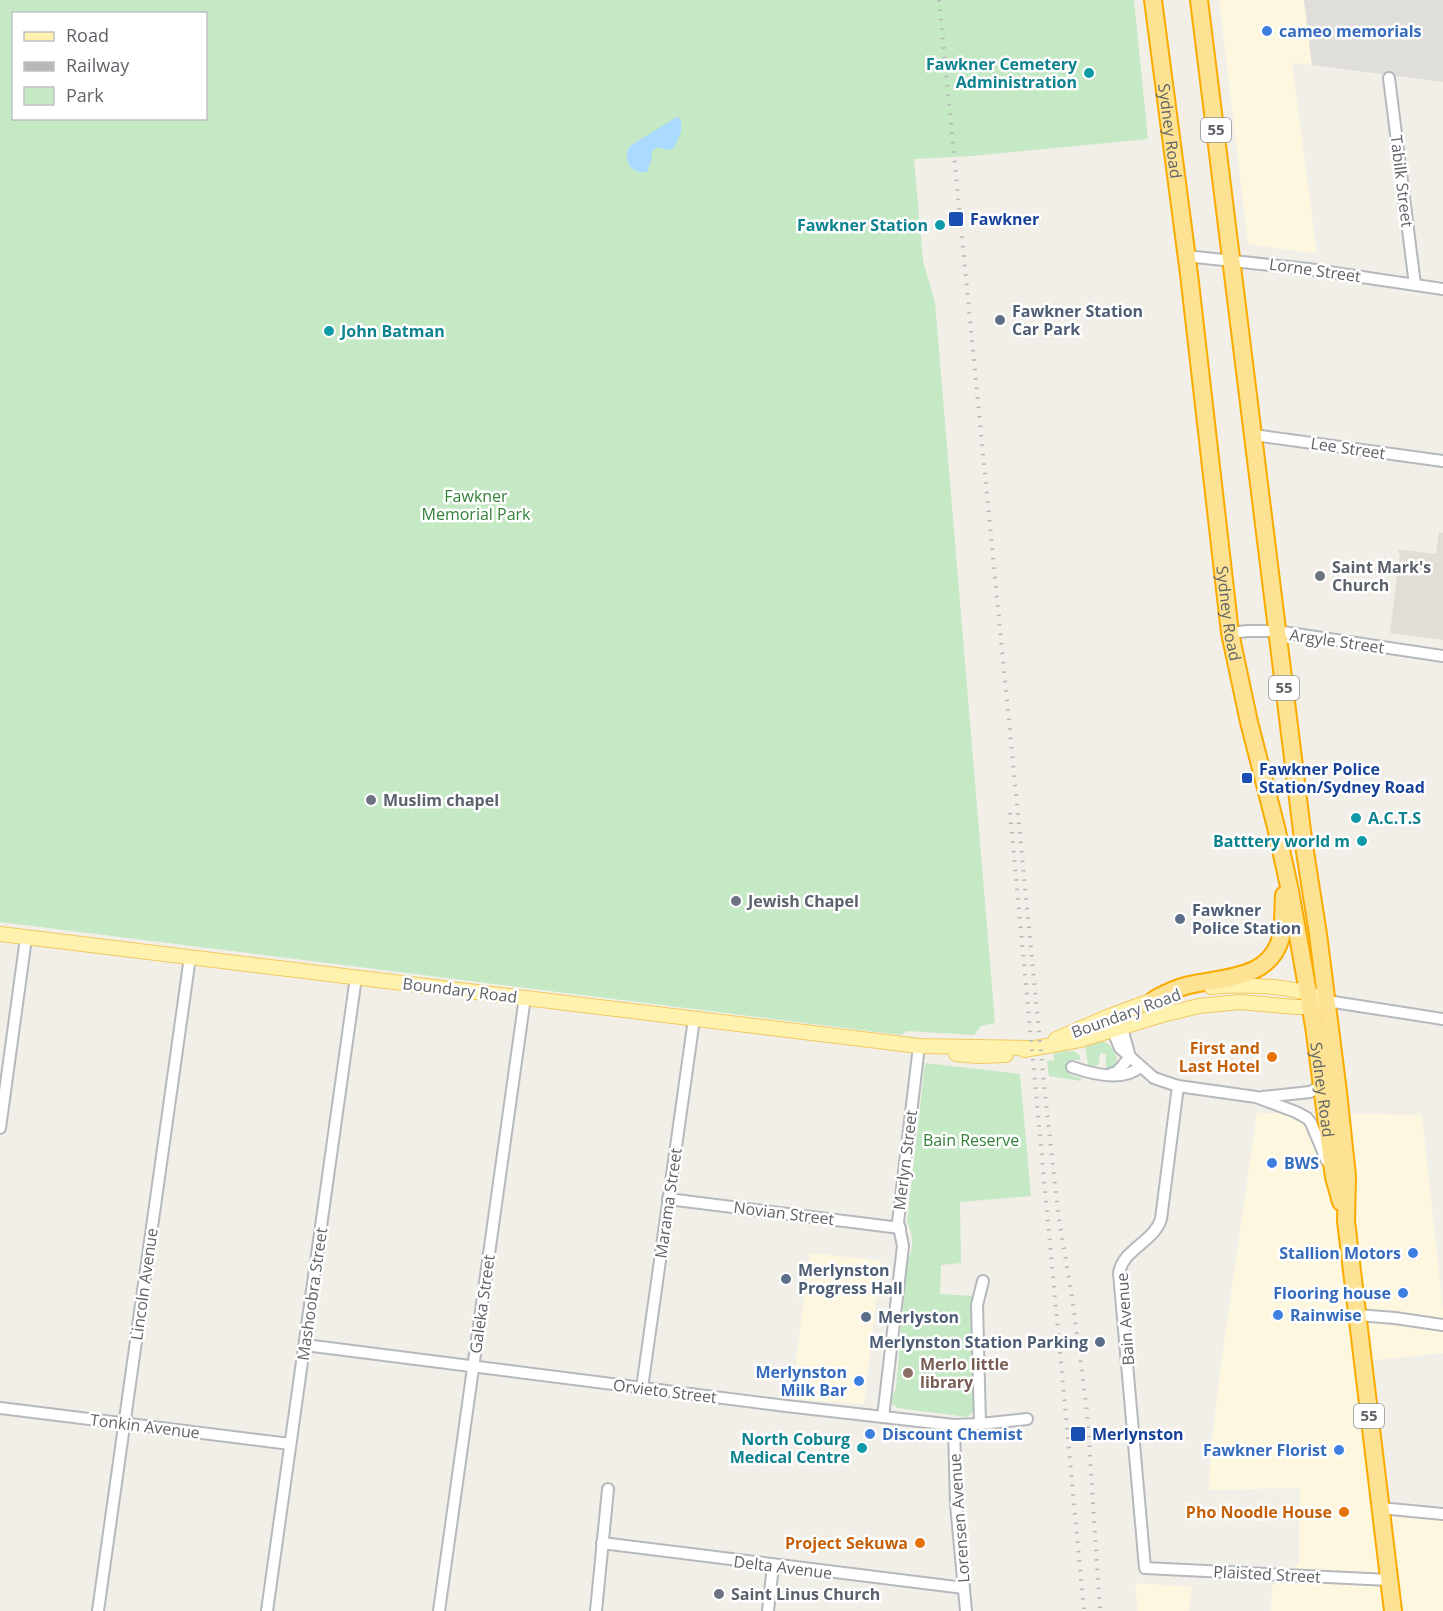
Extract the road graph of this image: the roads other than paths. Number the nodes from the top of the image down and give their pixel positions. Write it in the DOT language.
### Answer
graph roads {
  1 [pos="1153,0"];
  2 [pos="1199,0"];
  3 [pos="1389,78"];
  4 [pos="1186,256"];
  5 [pos="1232,260"];
  6 [pos="1415,285"];
  7 [pos="1443,289"];
  8 [pos="1254,435"];
  9 [pos="1443,461"];
  10 [pos="1276,632"];
  11 [pos="1230,633"];
  12 [pos="1443,656"];
  13 [pos="1285,869"];
  14 [pos="0,934"];
  15 [pos="26,938"];
  16 [pos="190,957"];
  17 [pos="356,977"];
  18 [pos="525,997"];
  19 [pos="1155,999"];
  20 [pos="1309,999"];
  21 [pos="1327,1001"];
  22 [pos="1111,1015"];
  23 [pos="694,1019"];
  24 [pos="1443,1019"];
  25 [pos="1117,1030"];
  26 [pos="919,1046"];
  27 [pos="1035,1047"];
  28 [pos="1130,1057"];
  29 [pos="1072,1067"];
  30 [pos="1140,1067"];
  31 [pos="1111,1074"];
  32 [pos="1178,1086"];
  33 [pos="1322,1086"];
  34 [pos="1256,1097"];
  35 [pos="0,1128"];
  36 [pos="1334,1178"];
  37 [pos="668,1198"];
  38 [pos="1346,1221"];
  39 [pos="900,1228"];
  40 [pos="983,1281"];
  41 [pos="1357,1316"];
  42 [pos="1443,1325"];
  43 [pos="305,1345"];
  44 [pos="473,1367"];
  45 [pos="642,1388"];
  46 [pos="0,1408"];
  47 [pos="883,1417"];
  48 [pos="1027,1419"];
  49 [pos="124,1424"];
  50 [pos="954,1425"];
  51 [pos="980,1425"];
  52 [pos="290,1444"];
  53 [pos="608,1489"];
  54 [pos="1380,1508"];
  55 [pos="1443,1514"];
  56 [pos="602,1543"];
  57 [pos="773,1566"];
  58 [pos="1145,1568"];
  59 [pos="1389,1580"];
  60 [pos="964,1588"];
  61 [pos="98,1611"];
  62 [pos="267,1611"];
  63 [pos="439,1611"];
  64 [pos="596,1611"];
  65 [pos="768,1611"];
  66 [pos="966,1611"];
  67 [pos="1393,1611"];
  1 -- 4 [label="highway, Sydney Road / 55"];
  2 -- 5 [label="highway, Sydney Road / 55"];
  3 -- 6 [label="street, Tabilk Street"];
  4 -- 5 [label="street, Lorne Street"];
  4 -- 11 [label="highway, Sydney Road / 55"];
  5 -- 6 [label="street, Lorne Street"];
  5 -- 8 [label="highway, Sydney Road / 55"];
  6 -- 7 [label="street, Lorne Street"];
  8 -- 9 [label="street, Lee Street"];
  8 -- 10 [label="highway, Sydney Road / 55"];
  10 -- 11 [label="street, Argyle Street"];
  10 -- 12 [label="street, Argyle Street"];
  10 -- 21 [label="highway, Sydney Road / 55"];
  11 -- 13 [label="highway, Sydney Road / 55"];
  13 -- 19 [label="highway"];
  13 -- 20 [label="highway, Sydney Road / 55"];
  14 -- 15 [label="main road, Boundary Road"];
  15 -- 16 [label="main road, Boundary Road"];
  15 -- 35 [label="street"];
  16 -- 17 [label="main road, Boundary Road"];
  16 -- 49 [label="street, Lincoln Avenue"];
  17 -- 18 [label="main road, Boundary Road"];
  17 -- 43 [label="street, Mashoobra Street"];
  18 -- 23 [label="main road, Boundary Road"];
  18 -- 44 [label="street, Galeka Street"];
  19 -- 20 [label="main road, Boundary Road"];
  19 -- 22 [label="main road, Boundary Road"];
  20 -- 21 [label="main road, Boundary Road"];
  20 -- 25 [label="main road, Boundary Road"];
  20 -- 33 [label="highway, Sydney Road / 55"];
  21 -- 24 [label="street"];
  21 -- 38 [label="highway, Sydney Road / 55"];
  22 -- 25 [label="street"];
  22 -- 27 [label="main road, Boundary Road"];
  23 -- 26 [label="main road, Boundary Road"];
  23 -- 37 [label="street, Marama Street"];
  25 -- 27 [label="main road, Boundary Road"];
  25 -- 28 [label="street, Boundary Road"];
  26 -- 27 [label="main road, Boundary Road"];
  26 -- 39 [label="street, Merlyn Street"];
  28 -- 30 [label="street, Boundary Road"];
  28 -- 31 [label="street"];
  29 -- 31 [label="street"];
  30 -- 31 [label="street"];
  30 -- 32 [label="street, Boundary Road"];
  32 -- 34 [label="street, Boundary Road"];
  32 -- 58 [label="street, Bain Avenue"];
  33 -- 34 [label="street, Boundary Road"];
  33 -- 36 [label="highway, Sydney Road / 55"];
  34 -- 36 [label="street, Boundary Road"];
  36 -- 38 [label="highway, Sydney Road / 55"];
  37 -- 39 [label="street, Novian Street"];
  37 -- 45 [label="street, Marama Street"];
  38 -- 41 [label="highway, Sydney Road / 55"];
  39 -- 47 [label="street, Merlyn Street"];
  40 -- 51 [label="street"];
  41 -- 42 [label="street"];
  41 -- 54 [label="highway, Sydney Road / 55"];
  43 -- 44 [label="street, Orvieto Street"];
  43 -- 52 [label="street, Mashoobra Street"];
  44 -- 45 [label="street, Orvieto Street"];
  44 -- 63 [label="street, Galeka Street"];
  45 -- 47 [label="street, Orvieto Street"];
  46 -- 49 [label="street, Tonkin Avenue"];
  47 -- 50 [label="street, Orvieto Street"];
  48 -- 51 [label="street, Orvieto Street"];
  49 -- 52 [label="street, Tonkin Avenue"];
  49 -- 61 [label="street, Lincoln Avenue"];
  50 -- 51 [label="street, Orvieto Street"];
  50 -- 60 [label="street, Lorensen Avenue"];
  52 -- 62 [label="street, Mashoobra Street"];
  53 -- 56 [label="street"];
  54 -- 55 [label="street"];
  54 -- 59 [label="highway, Sydney Road / 55"];
  56 -- 57 [label="street, Delta Avenue"];
  56 -- 64 [label="street"];
  57 -- 60 [label="street, Delta Avenue"];
  57 -- 65 [label="street"];
  58 -- 59 [label="street, Plaisted Street"];
  59 -- 67 [label="highway, Sydney Road / 55"];
  60 -- 66 [label="street, Lorensen Avenue"];
}
